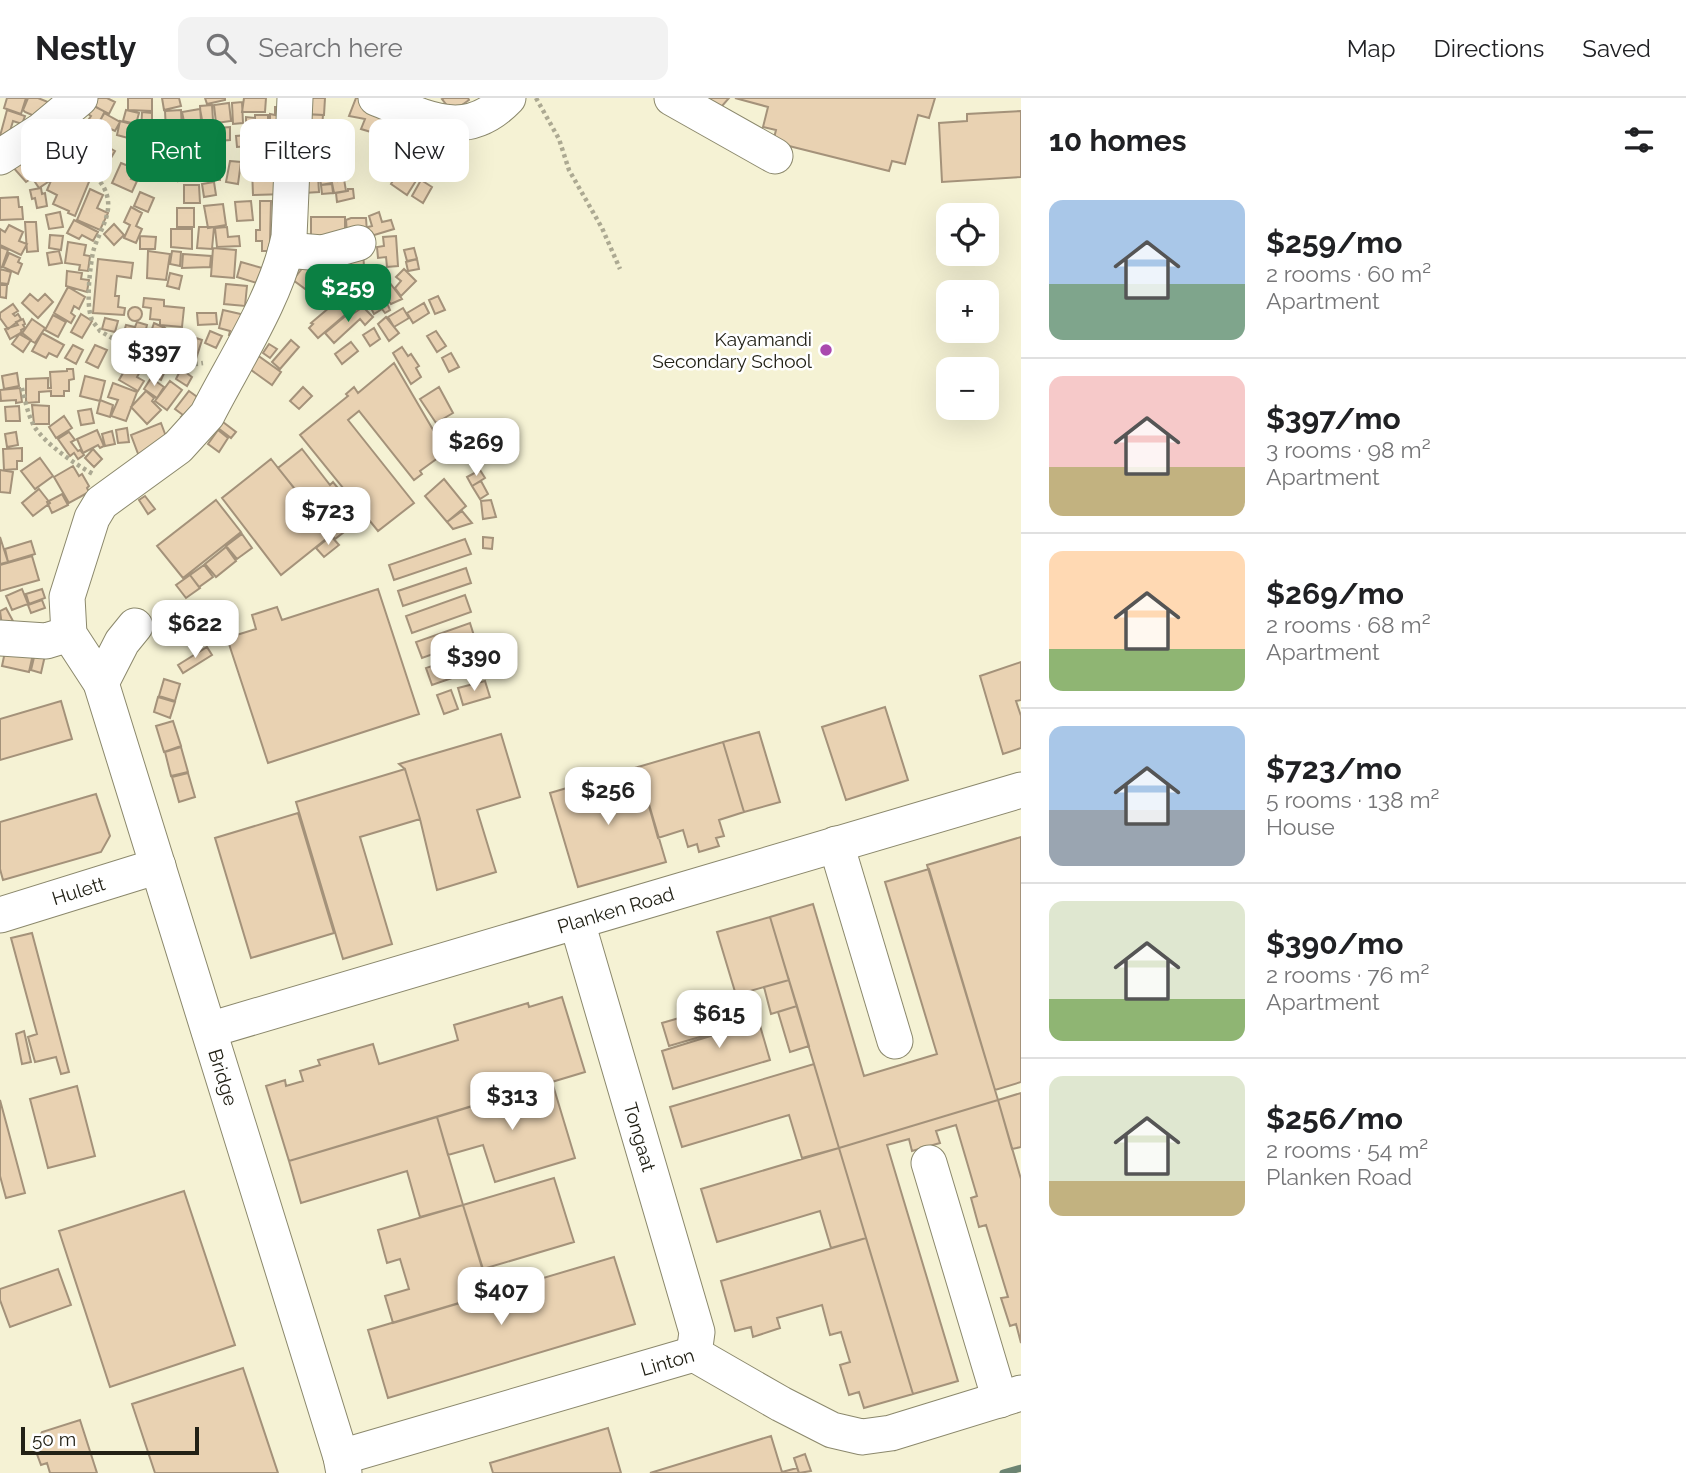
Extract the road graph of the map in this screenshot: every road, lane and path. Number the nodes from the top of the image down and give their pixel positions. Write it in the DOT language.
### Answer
graph roads {
  1 [pos="80,98"];
  2 [pos="295,98"];
  3 [pos="376,98"];
  4 [pos="508,98"];
  5 [pos="537,98"];
  6 [pos="671,98"];
  7 [pos="55,119"];
  8 [pos="21,144"];
  9 [pos="775,156"];
  10 [pos="0,157"];
  11 [pos="98,182"];
  12 [pos="358,243"];
  13 [pos="286,250"];
  14 [pos="620,269"];
  15 [pos="242,347"];
  16 [pos="22,388"];
  17 [pos="121,486"];
  18 [pos="135,626"];
  19 [pos="69,634"];
  20 [pos="0,638"];
  21 [pos="101,683"];
  22 [pos="1021,790"];
  23 [pos="836,844"];
  24 [pos="158,866"];
  25 [pos="0,915"];
  26 [pos="577,922"];
  27 [pos="209,1030"];
  28 [pos="895,1041"];
  29 [pos="929,1163"];
  30 [pos="694,1354"];
  31 [pos="1010,1396"];
  32 [pos="342,1465"];
  1 -- 7 [label="street"];
  2 -- 13 [label="street"];
  3 -- 4 [label="street"];
  5 -- 14 [label="path"];
  6 -- 9 [label="street"];
  8 -- 10 [label="street"];
  11 -- 15 [label="path"];
  12 -- 13 [label="street"];
  13 -- 15 [label="street"];
  15 -- 17 [label="street"];
  16 -- 17 [label="path"];
  17 -- 19 [label="street"];
  18 -- 21 [label="street"];
  19 -- 20 [label="street"];
  19 -- 21 [label="street, Bridge"];
  21 -- 24 [label="street, Bridge"];
  22 -- 23 [label="street, Planken Road"];
  23 -- 26 [label="street, Planken Road"];
  23 -- 28 [label="street"];
  24 -- 25 [label="street, Hulett"];
  24 -- 27 [label="street, Bridge"];
  26 -- 27 [label="street, Planken Road"];
  26 -- 30 [label="street, Tongaat"];
  27 -- 32 [label="street, Bridge"];
  29 -- 31 [label="street"];
  30 -- 31 [label="street, Linton"];
  30 -- 32 [label="street, Linton"];
}
